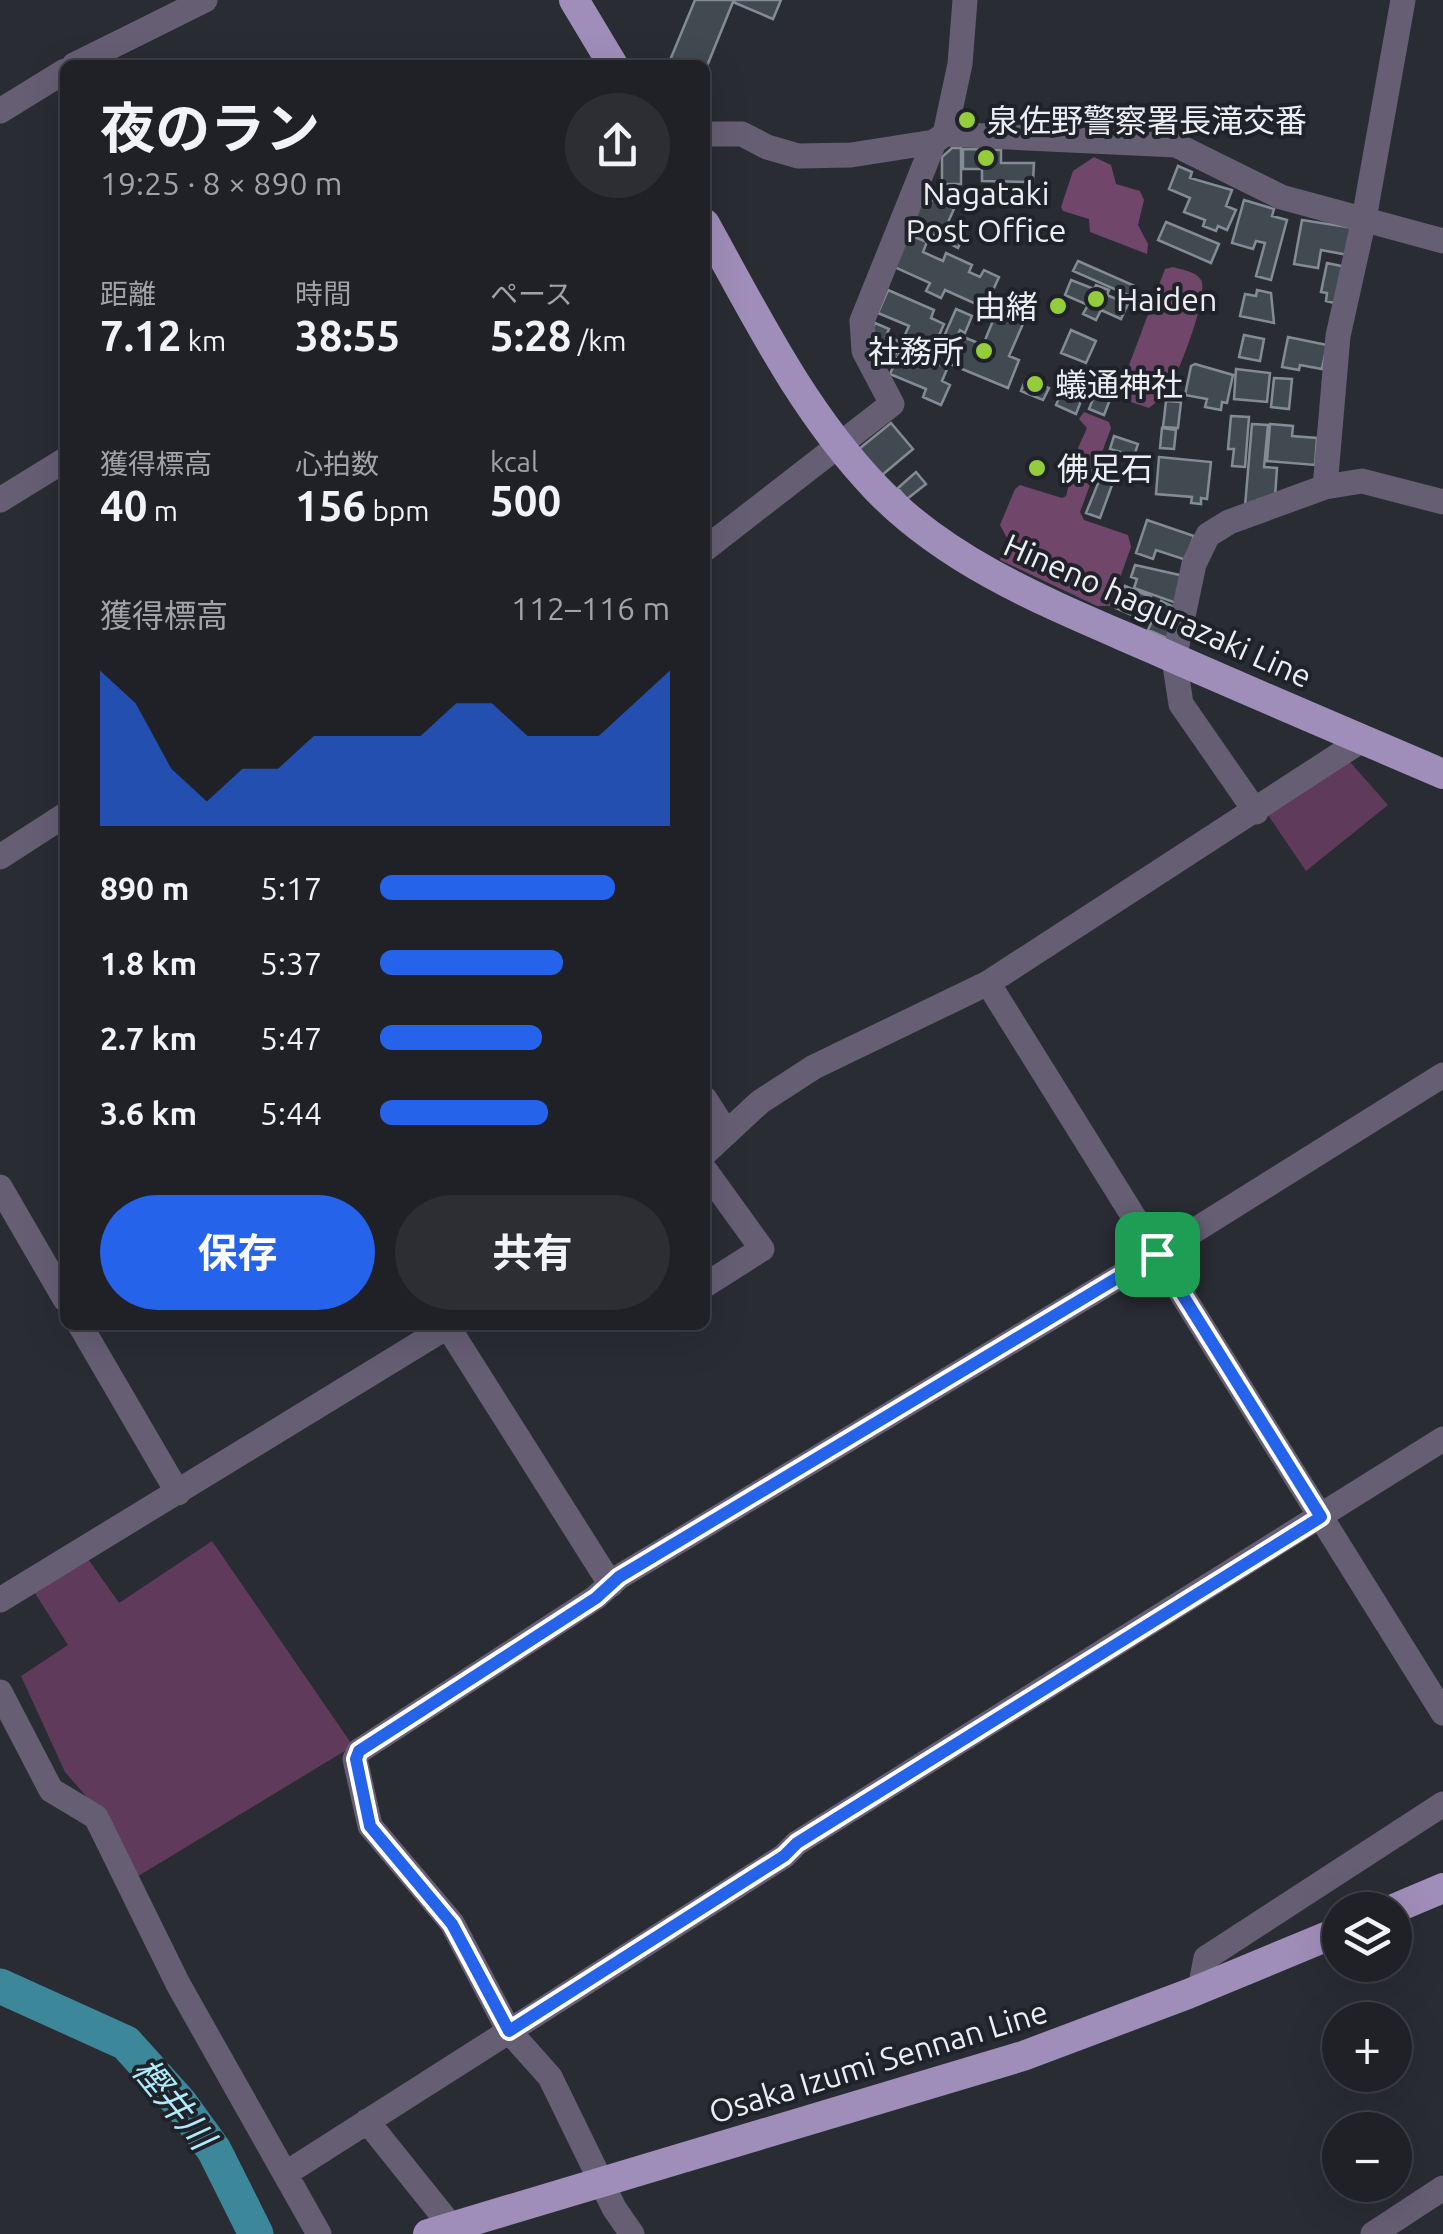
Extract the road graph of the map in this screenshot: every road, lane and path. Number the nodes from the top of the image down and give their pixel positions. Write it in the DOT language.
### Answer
graph roads {
  1 [pos="204,0"];
  2 [pos="574,0"];
  3 [pos="965,0"];
  4 [pos="1403,0"];
  5 [pos="84,60"];
  6 [pos="610,60"];
  7 [pos="60,73"];
  8 [pos="0,111"];
  9 [pos="710,134"];
  10 [pos="940,138"];
  11 [pos="1364,218"];
  12 [pos="710,233"];
  13 [pos="1443,241"];
  14 [pos="839,447"];
  15 [pos="60,463"];
  16 [pos="1324,487"];
  17 [pos="0,500"];
  18 [pos="1443,502"];
  19 [pos="710,545"];
  20 [pos="1174,659"];
  21 [pos="1362,740"];
  22 [pos="1443,774"];
  23 [pos="1256,812"];
  24 [pos="60,819"];
  25 [pos="0,857"];
  26 [pos="988,983"];
  27 [pos="1443,1075"];
  28 [pos="710,1106"];
  29 [pos="727,1133"];
  30 [pos="710,1148"];
  31 [pos="710,1177"];
  32 [pos="0,1187"];
  33 [pos="1157,1254"];
  34 [pos="710,1287"];
  35 [pos="60,1290"];
  36 [pos="83,1330"];
  37 [pos="443,1330"];
  38 [pos="451,1330"];
  39 [pos="1443,1439"];
  40 [pos="178,1493"];
  41 [pos="1321,1517"];
  42 [pos="610,1585"];
  43 [pos="0,1600"];
  44 [pos="0,1692"];
  45 [pos="1443,1713"];
  46 [pos="1443,1804"];
  47 [pos="1443,1888"];
  48 [pos="1412,1901"];
  49 [pos="1322,1938"];
  50 [pos="1200,1989"];
  51 [pos="509,2031"];
  52 [pos="367,2121"];
  53 [pos="285,2174"];
  54 [pos="600,2182"];
  55 [pos="1443,2188"];
  56 [pos="440,2230"];
  57 [pos="319,2234"];
  58 [pos="632,2234"];
  59 [pos="1373,2234"];
  1 -- 5 [label="street"];
  2 -- 6 [label="main road"];
  3 -- 10 [label="street"];
  4 -- 11 [label="street"];
  7 -- 8 [label="street"];
  9 -- 10 [label="street"];
  10 -- 11 [label="street"];
  10 -- 14 [label="street"];
  11 -- 13 [label="street"];
  11 -- 16 [label="street"];
  12 -- 14 [label="main road, Hineno hagurazaki Line"];
  14 -- 19 [label="street"];
  14 -- 20 [label="main road, Hineno hagurazaki Line"];
  15 -- 17 [label="street"];
  16 -- 18 [label="street"];
  16 -- 20 [label="street"];
  20 -- 21 [label="main road, Hineno hagurazaki Line"];
  20 -- 23 [label="street"];
  21 -- 22 [label="main road, Hineno hagurazaki Line"];
  21 -- 23 [label="street"];
  23 -- 26 [label="street"];
  24 -- 25 [label="street"];
  26 -- 29 [label="street"];
  26 -- 33 [label="street"];
  27 -- 33 [label="street"];
  28 -- 29 [label="street"];
  29 -- 30 [label="street"];
  31 -- 34 [label="street"];
  32 -- 35 [label="street"];
  33 -- 41 [label="street"];
  33 -- 42 [label="street"];
  36 -- 40 [label="street"];
  37 -- 40 [label="street"];
  38 -- 42 [label="street"];
  39 -- 41 [label="street"];
  40 -- 43 [label="street"];
  41 -- 45 [label="street"];
  41 -- 51 [label="street"];
  42 -- 51 [label="street"];
  44 -- 53 [label="street"];
  46 -- 50 [label="street"];
  47 -- 48 [label="main road"];
  49 -- 50 [label="main road, Osaka Izumi Sennan Line"];
  50 -- 54 [label="main road, Osaka Izumi Sennan Line"];
  51 -- 52 [label="street"];
  51 -- 54 [label="street"];
  52 -- 53 [label="street"];
  52 -- 56 [label="street"];
  53 -- 57 [label="street"];
  54 -- 56 [label="main road, Osaka Izumi Sennan Line"];
  54 -- 58 [label="street"];
  55 -- 59 [label="street"];
}
